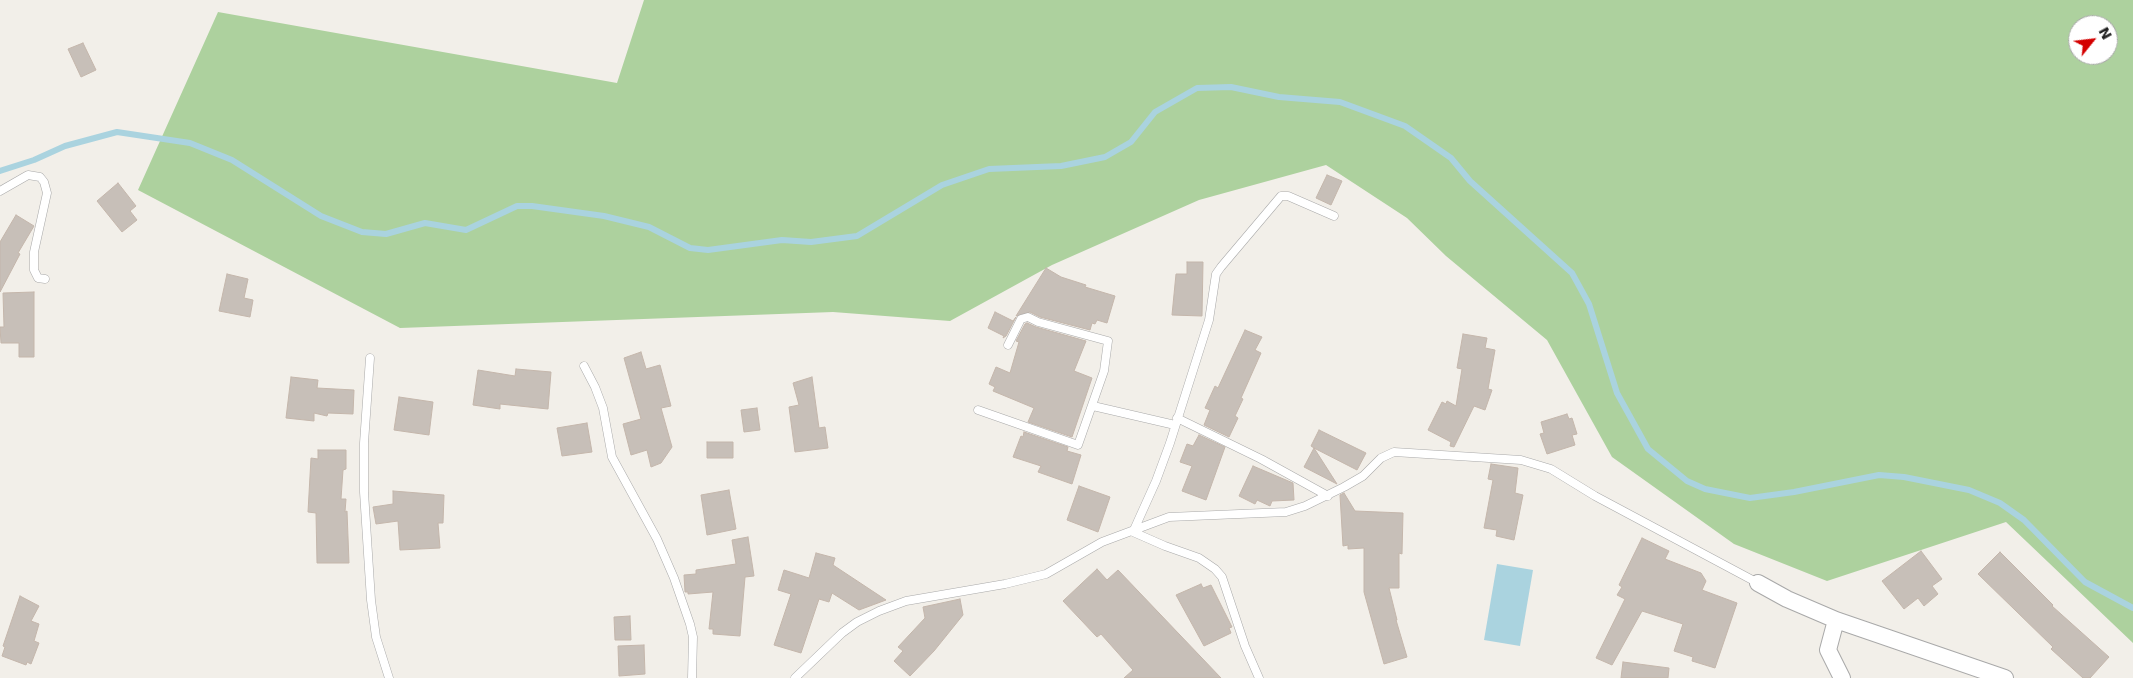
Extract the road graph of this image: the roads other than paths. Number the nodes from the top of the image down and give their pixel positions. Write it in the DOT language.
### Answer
graph roads {
  1 [pos="0,191"];
  2 [pos="1334,216"];
  3 [pos="46,279"];
  4 [pos="1008,344"];
  5 [pos="370,358"];
  6 [pos="584,366"];
  7 [pos="1093,406"];
  8 [pos="978,410"];
  9 [pos="1176,421"];
  10 [pos="1328,496"];
  11 [pos="1133,532"];
  12 [pos="1758,583"];
  13 [pos="1836,620"];
  14 [pos="389,678"];
  15 [pos="692,678"];
  16 [pos="795,678"];
  17 [pos="1259,678"];
  18 [pos="1842,678"];
  19 [pos="2005,678"];
  1 -- 3 [label="lane"];
  2 -- 9 [label="lane"];
  4 -- 7 [label="lane"];
  5 -- 14 [label="lane"];
  6 -- 15 [label="lane"];
  7 -- 8 [label="lane"];
  7 -- 9 [label="lane"];
  9 -- 10 [label="lane"];
  9 -- 11 [label="lane"];
  10 -- 11 [label="lane"];
  10 -- 12 [label="lane"];
  11 -- 16 [label="lane"];
  11 -- 17 [label="lane"];
  12 -- 13 [label="street"];
  13 -- 18 [label="street"];
  13 -- 19 [label="street"];
}
